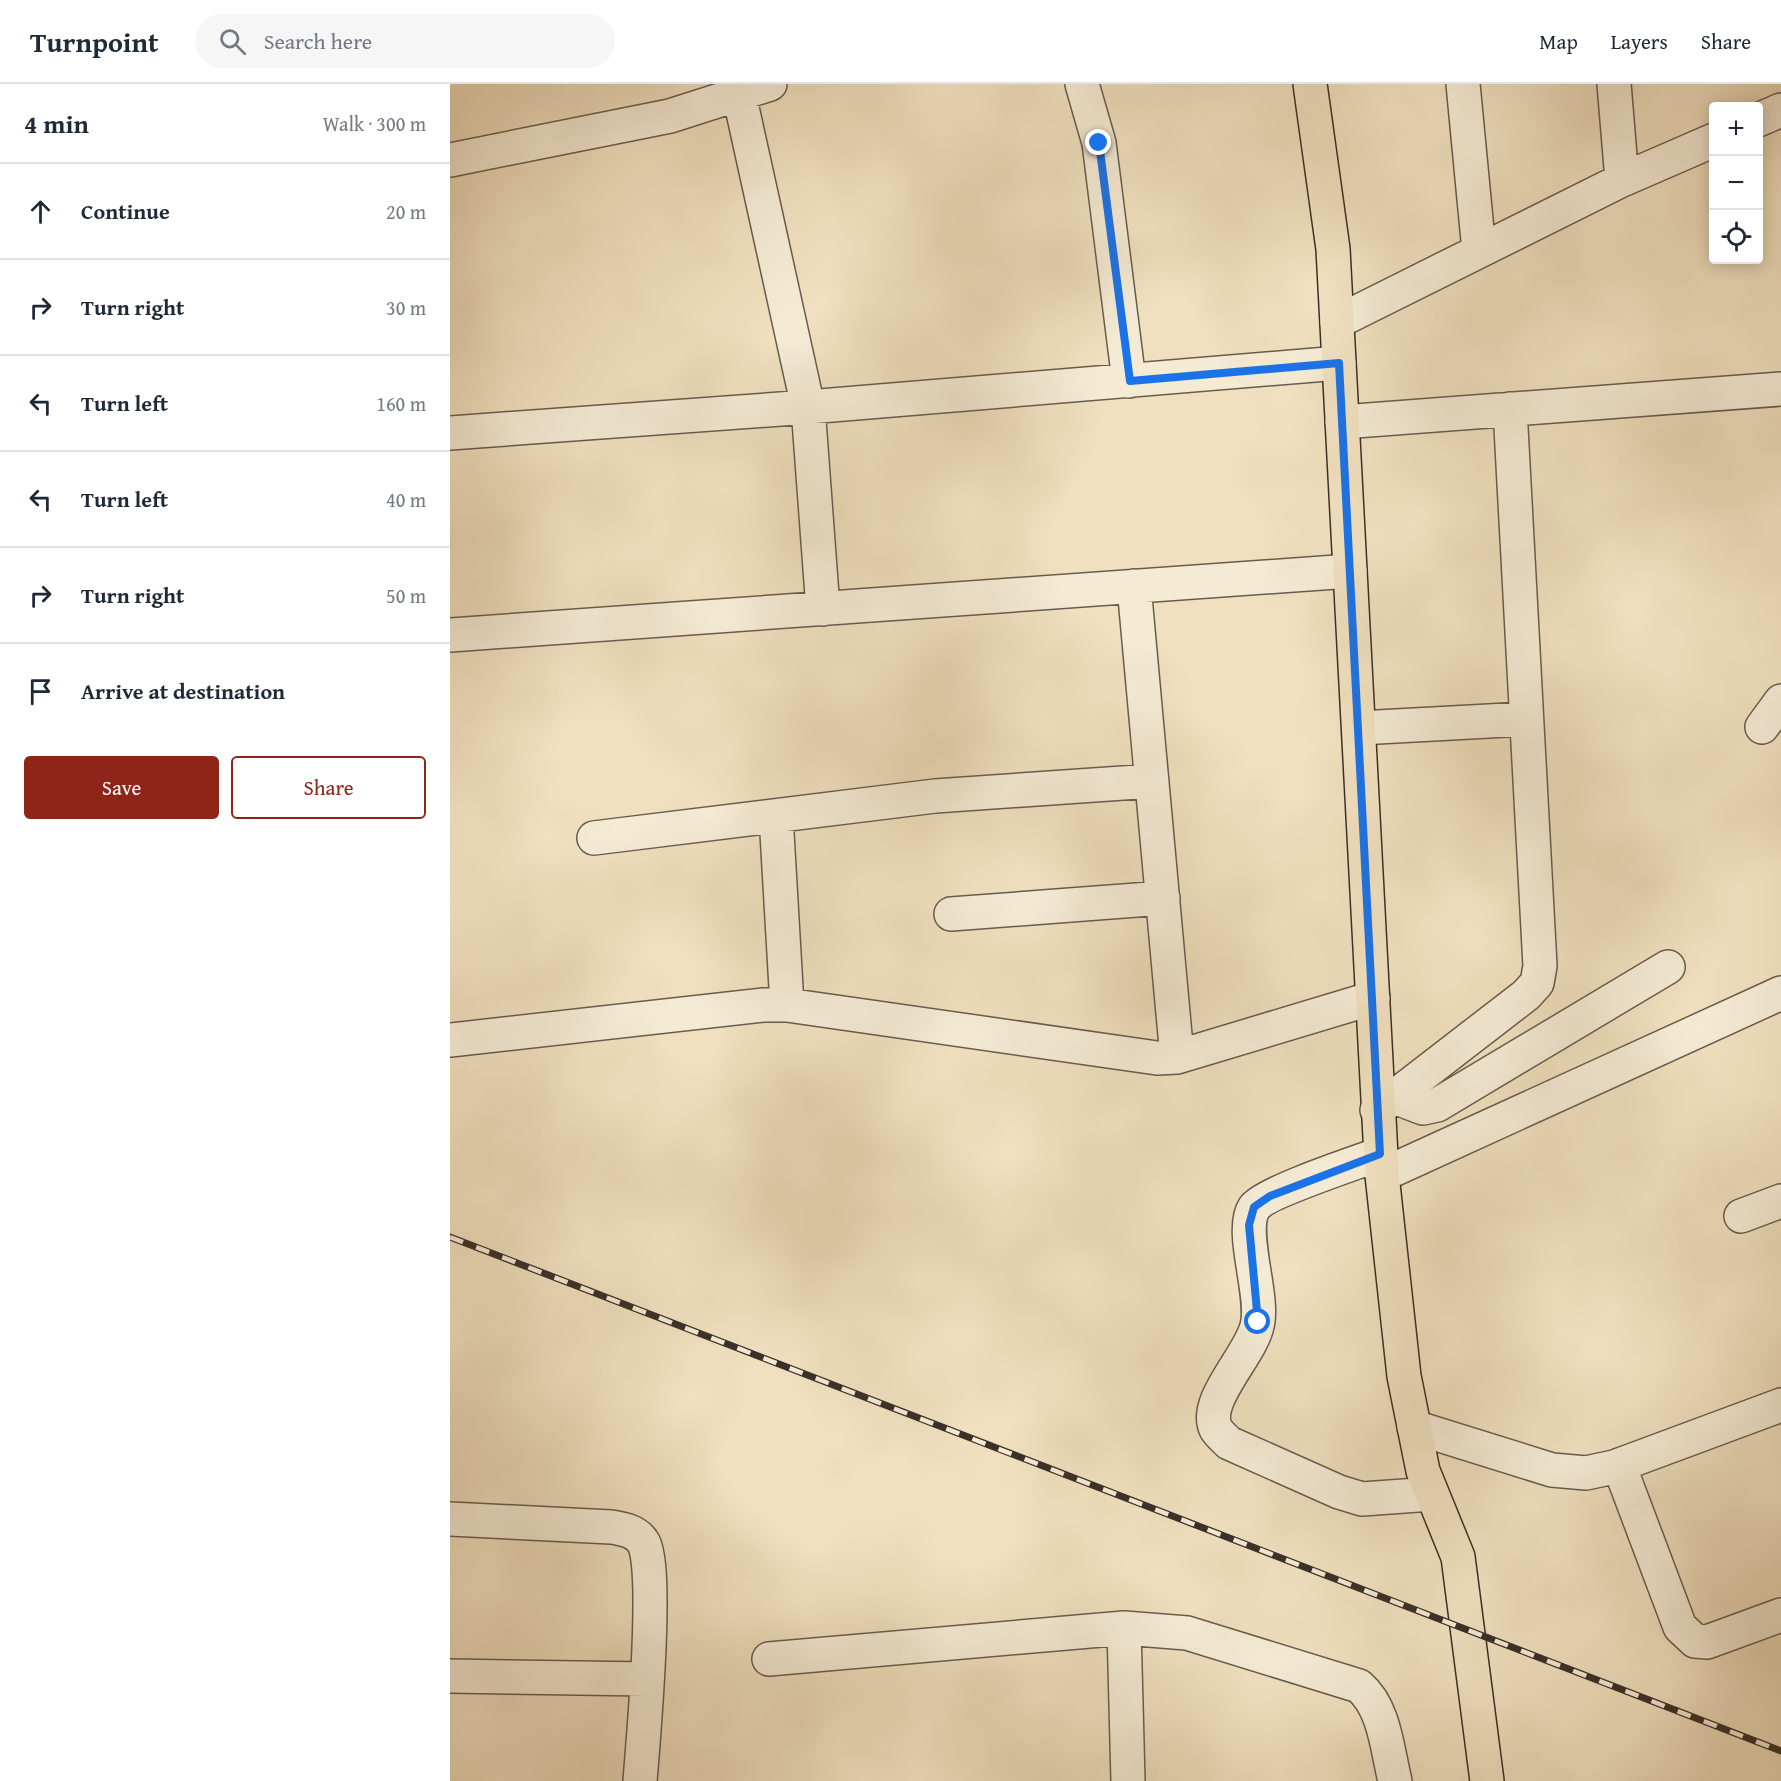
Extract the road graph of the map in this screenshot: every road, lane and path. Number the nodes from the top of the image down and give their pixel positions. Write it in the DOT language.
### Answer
graph roads {
  1 [pos="770,84"];
  2 [pos="1082,84"];
  3 [pos="1310,84"];
  4 [pos="1463,84"];
  5 [pos="1614,84"];
  6 [pos="739,94"];
  7 [pos="1781,110"];
  8 [pos="1763,118"];
  9 [pos="1709,142"];
  10 [pos="450,160"];
  11 [pos="1623,180"];
  12 [pos="1479,251"];
  13 [pos="1337,322"];
  14 [pos="1339,363"];
  15 [pos="1130,381"];
  16 [pos="1781,389"];
  17 [pos="808,408"];
  18 [pos="1510,409"];
  19 [pos="1342,422"];
  20 [pos="450,433"];
  21 [pos="1350,571"];
  22 [pos="1134,586"];
  23 [pos="823,609"];
  24 [pos="450,635"];
  25 [pos="1781,701"];
  26 [pos="1526,719"];
  27 [pos="1762,727"];
  28 [pos="1359,728"];
  29 [pos="1152,781"];
  30 [pos="776,816"];
  31 [pos="594,838"];
  32 [pos="1163,898"];
  33 [pos="951,914"];
  34 [pos="1668,967"];
  35 [pos="1781,994"];
  36 [pos="1373,998"];
  37 [pos="787,1005"];
  38 [pos="450,1040"];
  39 [pos="1177,1057"];
  40 [pos="1385,1103"];
  41 [pos="1381,1164"];
  42 [pos="1781,1201"];
  43 [pos="1741,1216"];
  44 [pos="1781,1404"];
  45 [pos="1413,1427"];
  46 [pos="1619,1465"];
  47 [pos="1432,1494"];
  48 [pos="450,1520"];
  49 [pos="1781,1615"];
  50 [pos="1124,1628"];
  51 [pos="769,1659"];
  52 [pos="450,1676"];
  53 [pos="647,1679"];
  54 [pos="640,1781"];
  55 [pos="1128,1781"];
  56 [pos="1395,1781"];
  57 [pos="1487,1781"];
  1 -- 6 [label="street"];
  2 -- 15 [label="street"];
  3 -- 13 [label="main road"];
  4 -- 12 [label="street"];
  5 -- 11 [label="street"];
  6 -- 10 [label="street"];
  6 -- 17 [label="street"];
  7 -- 8 [label="street"];
  9 -- 11 [label="street"];
  11 -- 12 [label="street"];
  12 -- 13 [label="street"];
  13 -- 14 [label="main road"];
  14 -- 15 [label="street"];
  14 -- 19 [label="main road"];
  15 -- 17 [label="street"];
  16 -- 18 [label="street"];
  17 -- 20 [label="street"];
  17 -- 23 [label="street"];
  18 -- 19 [label="street"];
  18 -- 26 [label="street"];
  19 -- 21 [label="main road"];
  21 -- 22 [label="street"];
  21 -- 28 [label="main road"];
  22 -- 23 [label="street"];
  22 -- 29 [label="street"];
  23 -- 24 [label="street"];
  25 -- 27 [label="street"];
  26 -- 28 [label="street"];
  26 -- 40 [label="street"];
  28 -- 36 [label="main road"];
  29 -- 30 [label="street"];
  29 -- 32 [label="street"];
  30 -- 31 [label="street"];
  30 -- 37 [label="street"];
  32 -- 33 [label="street"];
  32 -- 39 [label="street"];
  34 -- 40 [label="street"];
  35 -- 41 [label="street"];
  36 -- 39 [label="street"];
  36 -- 40 [label="main road"];
  37 -- 38 [label="street"];
  37 -- 39 [label="street"];
  40 -- 41 [label="main road"];
  41 -- 45 [label="main road"];
  41 -- 47 [label="street"];
  42 -- 43 [label="street"];
  44 -- 46 [label="street"];
  45 -- 46 [label="street"];
  45 -- 47 [label="main road"];
  46 -- 49 [label="street"];
  47 -- 57 [label="main road"];
  48 -- 53 [label="street"];
  50 -- 51 [label="street"];
  50 -- 55 [label="street"];
  50 -- 56 [label="street"];
  52 -- 53 [label="street"];
  53 -- 54 [label="street"];
}
